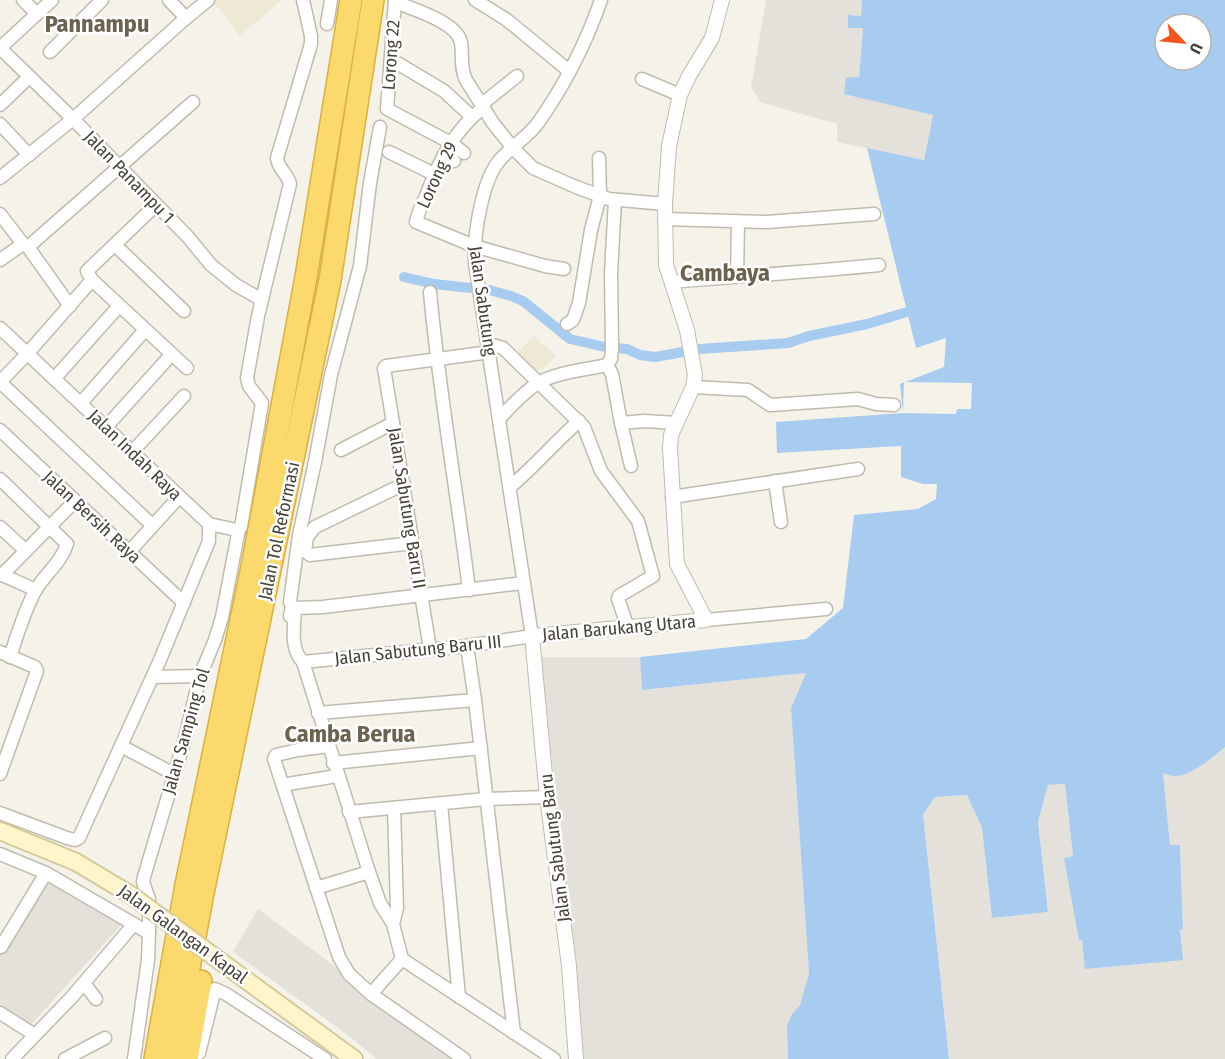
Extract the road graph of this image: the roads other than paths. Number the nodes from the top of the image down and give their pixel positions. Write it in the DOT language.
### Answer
graph roads {
  1 [pos="22,0"];
  2 [pos="52,0"];
  3 [pos="102,0"];
  4 [pos="169,0"];
  5 [pos="208,0"];
  6 [pos="303,0"];
  7 [pos="331,0"];
  8 [pos="351,0"];
  9 [pos="373,0"];
  10 [pos="475,0"];
  11 [pos="504,0"];
  12 [pos="601,0"];
  13 [pos="722,0"];
  14 [pos="395,1"];
  15 [pos="498,13"];
  16 [pos="37,14"];
  17 [pos="186,18"];
  18 [pos="327,24"];
  19 [pos="0,48"];
  20 [pos="50,52"];
  21 [pos="392,60"];
  22 [pos="569,71"];
  23 [pos="517,76"];
  24 [pos="29,77"];
  25 [pos="642,79"];
  26 [pos="680,95"];
  27 [pos="193,102"];
  28 [pos="481,102"];
  29 [pos="0,105"];
  30 [pos="472,117"];
  31 [pos="73,119"];
  32 [pos="0,124"];
  33 [pos="381,128"];
  34 [pos="451,142"];
  35 [pos="513,148"];
  36 [pos="388,152"];
  37 [pos="29,155"];
  38 [pos="599,158"];
  39 [pos="118,167"];
  40 [pos="434,174"];
  41 [pos="0,178"];
  42 [pos="600,196"];
  43 [pos="615,200"];
  44 [pos="665,204"];
  45 [pos="156,205"];
  46 [pos="0,214"];
  47 [pos="874,214"];
  48 [pos="665,219"];
  49 [pos="738,222"];
  50 [pos="26,245"];
  51 [pos="115,245"];
  52 [pos="474,246"];
  53 [pos="0,260"];
  54 [pos="879,265"];
  55 [pos="564,269"];
  56 [pos="737,276"];
  57 [pos="92,280"];
  58 [pos="671,282"];
  59 [pos="430,292"];
  60 [pos="262,300"];
  61 [pos="70,306"];
  62 [pos="119,306"];
  63 [pos="184,311"];
  64 [pos="567,324"];
  65 [pos="0,328"];
  66 [pos="145,330"];
  67 [pos="489,348"];
  68 [pos="27,354"];
  69 [pos="171,355"];
  70 [pos="436,359"];
  71 [pos="607,365"];
  72 [pos="187,368"];
  73 [pos="54,378"];
  74 [pos="0,382"];
  75 [pos="539,383"];
  76 [pos="693,387"];
  77 [pos="184,396"];
  78 [pos="81,403"];
  79 [pos="894,405"];
  80 [pos="500,418"];
  81 [pos="579,420"];
  82 [pos="393,423"];
  83 [pos="621,423"];
  84 [pos="676,423"];
  85 [pos="106,427"];
  86 [pos="0,430"];
  87 [pos="341,450"];
  88 [pos="132,452"];
  89 [pos="631,466"];
  90 [pos="858,469"];
  91 [pos="0,479"];
  92 [pos="775,481"];
  93 [pos="404,484"];
  94 [pos="510,487"];
  95 [pos="179,497"];
  96 [pos="672,497"];
  97 [pos="75,501"];
  98 [pos="781,522"];
  99 [pos="210,524"];
  100 [pos="152,525"];
  101 [pos="0,527"];
  102 [pos="50,528"];
  103 [pos="239,529"];
  104 [pos="413,543"];
  105 [pos="25,550"];
  106 [pos="129,552"];
  107 [pos="270,572"];
  108 [pos="1,574"];
  109 [pos="523,583"];
  110 [pos="36,590"];
  111 [pos="469,590"];
  112 [pos="421,595"];
  113 [pos="184,603"];
  114 [pos="826,609"];
  115 [pos="706,620"];
  116 [pos="628,628"];
  117 [pos="532,636"];
  118 [pos="467,646"];
  119 [pos="430,649"];
  120 [pos="5,655"];
  121 [pos="301,661"];
  122 [pos="153,676"];
  123 [pos="200,676"];
  124 [pos="475,700"];
  125 [pos="318,713"];
  126 [pos="121,746"];
  127 [pos="329,746"];
  128 [pos="481,748"];
  129 [pos="333,763"];
  130 [pos="0,774"];
  131 [pos="174,774"];
  132 [pos="337,776"];
  133 [pos="288,784"];
  134 [pos="547,797"];
  135 [pos="486,799"];
  136 [pos="441,804"];
  137 [pos="394,808"];
  138 [pos="349,812"];
  139 [pos="0,813"];
  140 [pos="0,831"];
  141 [pos="0,854"];
  142 [pos="369,872"];
  143 [pos="46,873"];
  144 [pos="315,888"];
  145 [pos="134,924"];
  146 [pos="393,924"];
  147 [pos="149,933"];
  148 [pos="1,947"];
  149 [pos="402,959"];
  150 [pos="84,983"];
  151 [pos="371,994"];
  152 [pos="459,997"];
  153 [pos="96,999"];
  154 [pos="0,1013"];
  155 [pos="513,1033"];
  156 [pos="35,1035"];
  157 [pos="105,1038"];
  158 [pos="197,1057"];
  159 [pos="12,1059"];
  160 [pos="65,1059"];
  161 [pos="134,1059"];
  162 [pos="155,1059"];
  163 [pos="172,1059"];
  164 [pos="326,1059"];
  165 [pos="354,1059"];
  166 [pos="464,1059"];
  167 [pos="554,1059"];
  168 [pos="576,1059"];
  1 -- 16 [label="street"];
  2 -- 16 [label="street"];
  3 -- 20 [label="street"];
  4 -- 17 [label="street"];
  5 -- 17 [label="street"];
  6 -- 60 [label="street, Jalan Samping Tol"];
  7 -- 18 [label="street"];
  8 -- 162 [label="highway, Jalan Tol Reformasi"];
  9 -- 107 [label="highway, Jalan Tol Reformasi"];
  10 -- 15 [label="street"];
  11 -- 15 [label="street"];
  12 -- 22 [label="street, Jalan Sabutung"];
  13 -- 26 [label="street, Jalan Barukang Utara"];
  14 -- 21 [label="street, Lorong 22"];
  14 -- 28 [label="street"];
  15 -- 22 [label="street"];
  16 -- 19 [label="street"];
  17 -- 31 [label="street"];
  19 -- 24 [label="street, Jalan Panampu 1"];
  21 -- 30 [label="street"];
  21 -- 34 [label="street, Lorong 22"];
  22 -- 35 [label="street, Jalan Sabutung"];
  23 -- 28 [label="street, Lorong 29"];
  24 -- 29 [label="street"];
  24 -- 31 [label="street, Jalan Panampu 1"];
  25 -- 26 [label="street"];
  26 -- 44 [label="street, Jalan Barukang Utara"];
  27 -- 39 [label="street"];
  28 -- 30 [label="street, Lorong 29"];
  28 -- 35 [label="street"];
  30 -- 34 [label="street, Lorong 29"];
  31 -- 37 [label="street"];
  31 -- 39 [label="street, Jalan Panampu 1"];
  32 -- 37 [label="street"];
  33 -- 121 [label="street"];
  34 -- 40 [label="street, Lorong 29"];
  35 -- 42 [label="street"];
  35 -- 52 [label="street, Jalan Sabutung"];
  36 -- 40 [label="street"];
  37 -- 41 [label="street"];
  38 -- 42 [label="street"];
  39 -- 45 [label="street, Jalan Panampu 1"];
  39 -- 50 [label="street"];
  40 -- 52 [label="street, Lorong 29"];
  42 -- 43 [label="street"];
  42 -- 64 [label="street"];
  43 -- 44 [label="street"];
  43 -- 71 [label="street"];
  44 -- 48 [label="street, Jalan Barukang Utara"];
  45 -- 51 [label="street"];
  45 -- 60 [label="street, Jalan Panampu 1"];
  46 -- 50 [label="street"];
  47 -- 49 [label="street"];
  48 -- 49 [label="street"];
  48 -- 58 [label="street, Jalan Barukang Utara"];
  49 -- 56 [label="street"];
  50 -- 53 [label="street"];
  50 -- 61 [label="street"];
  51 -- 57 [label="street"];
  51 -- 63 [label="street"];
  52 -- 55 [label="street"];
  52 -- 67 [label="street, Jalan Sabutung"];
  54 -- 56 [label="street"];
  56 -- 58 [label="street"];
  57 -- 61 [label="street"];
  57 -- 62 [label="street"];
  58 -- 76 [label="street, Jalan Barukang Utara"];
  59 -- 70 [label="street"];
  60 -- 103 [label="street, Jalan Samping Tol"];
  61 -- 68 [label="street"];
  62 -- 66 [label="street"];
  62 -- 73 [label="street"];
  65 -- 68 [label="street, Jalan Indah Raya"];
  66 -- 69 [label="street"];
  66 -- 78 [label="street"];
  67 -- 70 [label="street"];
  67 -- 75 [label="street"];
  67 -- 80 [label="street, Jalan Sabutung"];
  68 -- 73 [label="street, Jalan Indah Raya"];
  68 -- 74 [label="street"];
  69 -- 72 [label="street"];
  69 -- 85 [label="street"];
  70 -- 82 [label="street, Jalan Sabutung Baru II"];
  70 -- 111 [label="street"];
  71 -- 75 [label="street"];
  71 -- 83 [label="street"];
  73 -- 78 [label="street, Jalan Indah Raya"];
  74 -- 100 [label="street"];
  75 -- 80 [label="street"];
  75 -- 81 [label="street"];
  76 -- 79 [label="street"];
  76 -- 84 [label="street, Jalan Barukang Utara"];
  77 -- 88 [label="street"];
  78 -- 85 [label="street, Jalan Indah Raya"];
  80 -- 94 [label="street, Jalan Sabutung"];
  81 -- 94 [label="street"];
  81 -- 116 [label="street"];
  82 -- 87 [label="street"];
  82 -- 93 [label="street, Jalan Sabutung Baru II"];
  83 -- 84 [label="street"];
  83 -- 89 [label="street"];
  84 -- 96 [label="street, Jalan Barukang Utara"];
  85 -- 88 [label="street, Jalan Indah Raya"];
  86 -- 97 [label="street, Jalan Bersih Raya"];
  88 -- 95 [label="street, Jalan Indah Raya"];
  90 -- 92 [label="street"];
  91 -- 102 [label="street"];
  92 -- 96 [label="street"];
  92 -- 98 [label="street"];
  93 -- 104 [label="street, Jalan Sabutung Baru II"];
  93 -- 104 [label="street"];
  94 -- 109 [label="street, Jalan Sabutung"];
  95 -- 99 [label="street, Jalan Indah Raya"];
  95 -- 100 [label="street"];
  96 -- 115 [label="street, Jalan Barukang Utara"];
  97 -- 102 [label="street"];
  97 -- 106 [label="street, Jalan Bersih Raya"];
  99 -- 103 [label="street"];
  99 -- 113 [label="street"];
  100 -- 106 [label="street"];
  101 -- 105 [label="street"];
  102 -- 105 [label="street"];
  102 -- 110 [label="street"];
  103 -- 123 [label="street, Jalan Samping Tol"];
  104 -- 112 [label="street, Jalan Sabutung Baru II"];
  105 -- 108 [label="street"];
  106 -- 113 [label="street, Jalan Bersih Raya"];
  107 -- 158 [label="highway"];
  107 -- 163 [label="highway, Jalan Tol Reformasi"];
  108 -- 110 [label="street"];
  109 -- 111 [label="street"];
  109 -- 117 [label="street, Jalan Sabutung"];
  110 -- 120 [label="street"];
  111 -- 112 [label="street"];
  112 -- 119 [label="street, Jalan Sabutung Baru II"];
  112 -- 121 [label="street"];
  113 -- 122 [label="street"];
  114 -- 115 [label="street"];
  115 -- 116 [label="street, Jalan Barukang Utara"];
  116 -- 117 [label="street, Jalan Barukang Utara"];
  117 -- 118 [label="street, Jalan Sabutung Baru III"];
  117 -- 134 [label="street, Jalan Sabutung Baru"];
  118 -- 119 [label="street, Jalan Sabutung Baru III"];
  118 -- 124 [label="street"];
  119 -- 121 [label="street, Jalan Sabutung Baru III"];
  120 -- 130 [label="street"];
  121 -- 125 [label="street"];
  122 -- 123 [label="street"];
  122 -- 126 [label="street"];
  123 -- 131 [label="street, Jalan Samping Tol"];
  124 -- 125 [label="street"];
  124 -- 128 [label="street"];
  125 -- 127 [label="street"];
  126 -- 131 [label="street"];
  126 -- 139 [label="street"];
  127 -- 129 [label="street"];
  127 -- 144 [label="street"];
  128 -- 129 [label="street"];
  128 -- 135 [label="street"];
  129 -- 132 [label="street"];
  131 -- 147 [label="street, Jalan Samping Tol"];
  132 -- 133 [label="street"];
  132 -- 138 [label="street"];
  134 -- 135 [label="street"];
  134 -- 168 [label="street, Jalan Sabutung Baru"];
  135 -- 136 [label="street"];
  135 -- 155 [label="street"];
  136 -- 137 [label="street"];
  136 -- 152 [label="street"];
  137 -- 138 [label="street"];
  137 -- 146 [label="street"];
  138 -- 142 [label="street"];
  140 -- 165 [label="main road, Jalan Galangan Kapal, bridge"];
  141 -- 143 [label="street"];
  142 -- 144 [label="street"];
  142 -- 146 [label="street"];
  143 -- 145 [label="street"];
  143 -- 148 [label="street"];
  144 -- 151 [label="street"];
  145 -- 147 [label="street"];
  145 -- 150 [label="street"];
  146 -- 149 [label="street"];
  147 -- 161 [label="street, Jalan Samping Tol"];
  149 -- 151 [label="street"];
  149 -- 152 [label="street"];
  150 -- 153 [label="street"];
  150 -- 156 [label="street"];
  151 -- 166 [label="street"];
  152 -- 155 [label="street"];
  154 -- 156 [label="street"];
  155 -- 167 [label="street"];
  156 -- 159 [label="street"];
  157 -- 160 [label="street"];
  158 -- 164 [label="street"];
}
